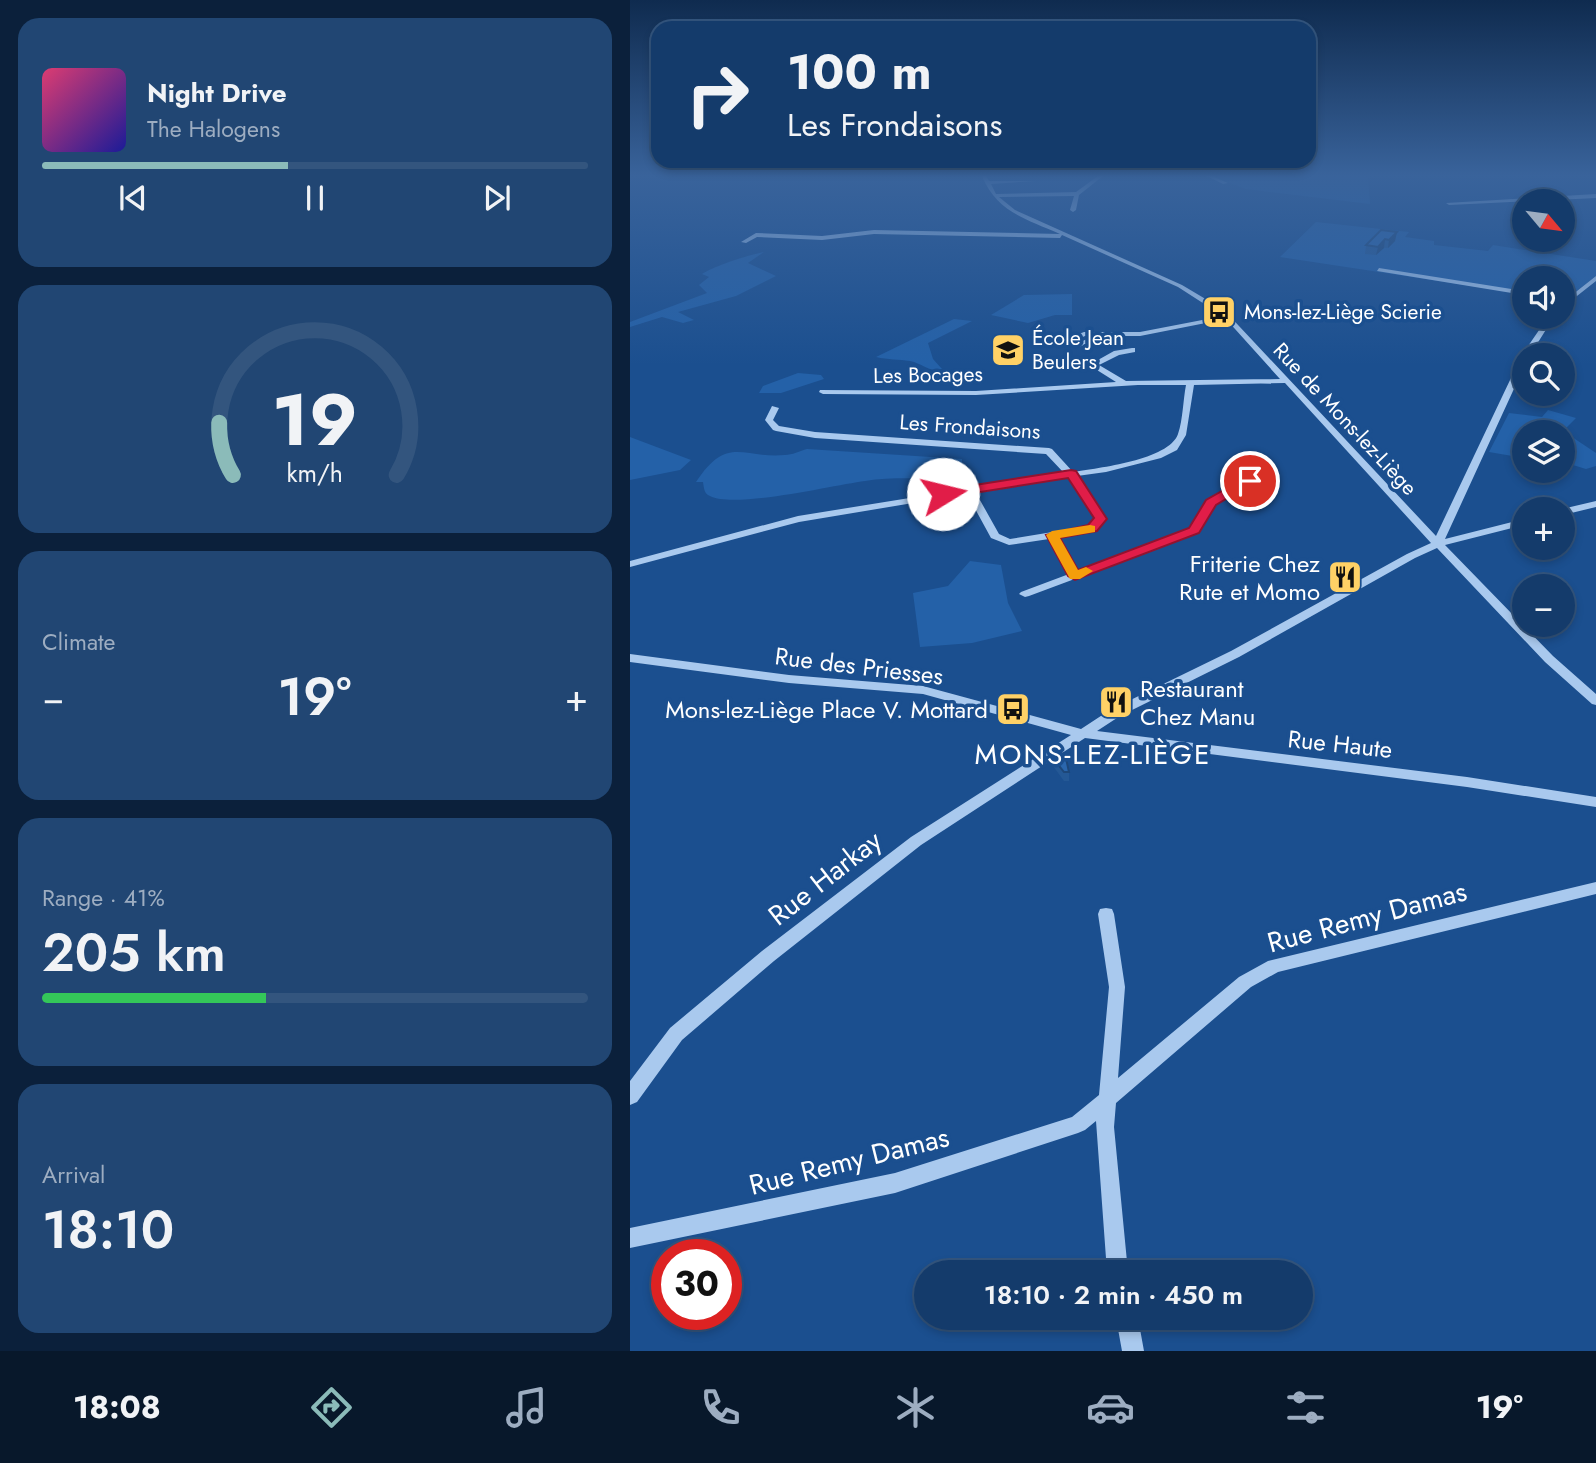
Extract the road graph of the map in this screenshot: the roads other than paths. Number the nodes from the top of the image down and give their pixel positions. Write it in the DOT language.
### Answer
graph roads {
  1 [pos="749,239"];
  2 [pos="1074,239"];
  3 [pos="744,242"];
  4 [pos="1379,270"];
  5 [pos="1596,278"];
  6 [pos="1583,289"];
  7 [pos="1512,291"];
  8 [pos="1596,291"];
  9 [pos="1575,294"];
  10 [pos="1227,317"];
  11 [pos="1101,336"];
  12 [pos="1132,350"];
  13 [pos="1285,381"];
  14 [pos="1125,384"];
  15 [pos="1191,384"];
  16 [pos="1512,385"];
  17 [pos="823,392"];
  18 [pos="775,408"];
  19 [pos="1071,474"];
  20 [pos="1255,476"];
  21 [pos="969,490"];
  22 [pos="1596,504"];
  23 [pos="1575,509"];
  24 [pos="1512,525"];
  25 [pos="1052,535"];
  26 [pos="1438,544"];
  27 [pos="630,564"];
  28 [pos="1075,576"];
  29 [pos="1025,594"];
  30 [pos="630,658"];
  31 [pos="1596,701"];
  32 [pos="1079,733"];
  33 [pos="1596,802"];
  34 [pos="1596,888"];
  35 [pos="1107,914"];
  36 [pos="630,1096"];
  37 [pos="1109,1097"];
  38 [pos="630,1238"];
  39 [pos="1117,1260"];
  40 [pos="1129,1330"];
  41 [pos="1133,1351"];
  1 -- 3 [label="street"];
  2 -- 10 [label="street, Rue de Mons-lez-Liège"];
  4 -- 7 [label="street"];
  5 -- 6 [label="street"];
  6 -- 8 [label="street"];
  6 -- 9 [label="street"];
  10 -- 11 [label="street"];
  10 -- 13 [label="street, Rue de Mons-lez-Liège"];
  12 -- 14 [label="street"];
  13 -- 15 [label="street, Les Bocages"];
  13 -- 26 [label="street, Rue de Mons-lez-Liège"];
  14 -- 15 [label="street, Les Bocages"];
  14 -- 17 [label="street, Les Bocages"];
  15 -- 19 [label="street"];
  16 -- 26 [label="street"];
  18 -- 19 [label="street, Les Frondaisons"];
  19 -- 21 [label="street"];
  19 -- 25 [label="street, Les Frondaisons"];
  20 -- 28 [label="street"];
  21 -- 25 [label="street, Les Frondaisons"];
  21 -- 27 [label="street"];
  22 -- 23 [label="street"];
  24 -- 26 [label="street, Rue Harkay"];
  25 -- 28 [label="street"];
  26 -- 31 [label="street, Rue de Mons-lez-Liège"];
  26 -- 32 [label="street, Rue Harkay"];
  28 -- 29 [label="street"];
  30 -- 32 [label="street, Rue des Priesses"];
  32 -- 33 [label="street, Rue Haute"];
  32 -- 36 [label="street, Rue Harkay"];
  34 -- 37 [label="street, Rue Remy Damas"];
  35 -- 37 [label="street"];
  37 -- 38 [label="street, Rue Remy Damas"];
  37 -- 39 [label="street"];
  40 -- 41 [label="street"];
}
